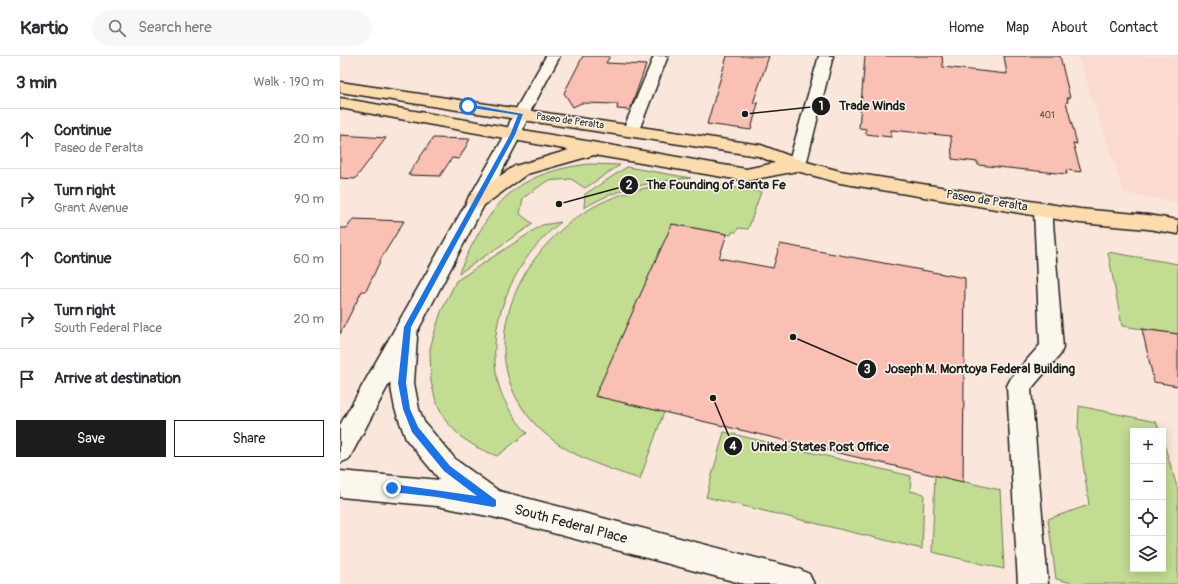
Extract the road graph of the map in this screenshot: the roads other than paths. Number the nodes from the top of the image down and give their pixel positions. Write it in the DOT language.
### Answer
graph roads {
  1 [pos="553,56"];
  2 [pos="661,56"];
  3 [pos="826,56"];
  4 [pos="340,86"];
  5 [pos="340,103"];
  6 [pos="521,114"];
  7 [pos="631,130"];
  8 [pos="513,135"];
  9 [pos="615,152"];
  10 [pos="797,165"];
  11 [pos="476,201"];
  12 [pos="1043,210"];
  13 [pos="1178,227"];
  14 [pos="408,327"];
  15 [pos="340,450"];
  16 [pos="340,484"];
  17 [pos="493,503"];
  18 [pos="799,584"];
  19 [pos="1033,584"];
  1 -- 6 [label="street"];
  2 -- 7 [label="street"];
  3 -- 10 [label="street"];
  4 -- 6 [label="main road, Paseo de Peralta"];
  5 -- 8 [label="main road, Paseo de Peralta"];
  6 -- 7 [label="main road, Paseo de Peralta"];
  6 -- 8 [label="street"];
  7 -- 10 [label="main road, Paseo de Peralta"];
  8 -- 9 [label="main road, Paseo de Peralta"];
  8 -- 11 [label="street"];
  9 -- 10 [label="main road, Paseo de Peralta"];
  9 -- 11 [label="main road"];
  10 -- 12 [label="main road, Paseo de Peralta"];
  11 -- 14 [label="street"];
  12 -- 13 [label="main road, Paseo de Peralta"];
  12 -- 19 [label="street"];
  14 -- 15 [label="street"];
  14 -- 17 [label="street"];
  16 -- 17 [label="street, South Federal Place"];
  17 -- 18 [label="street, South Federal Place"];
}
